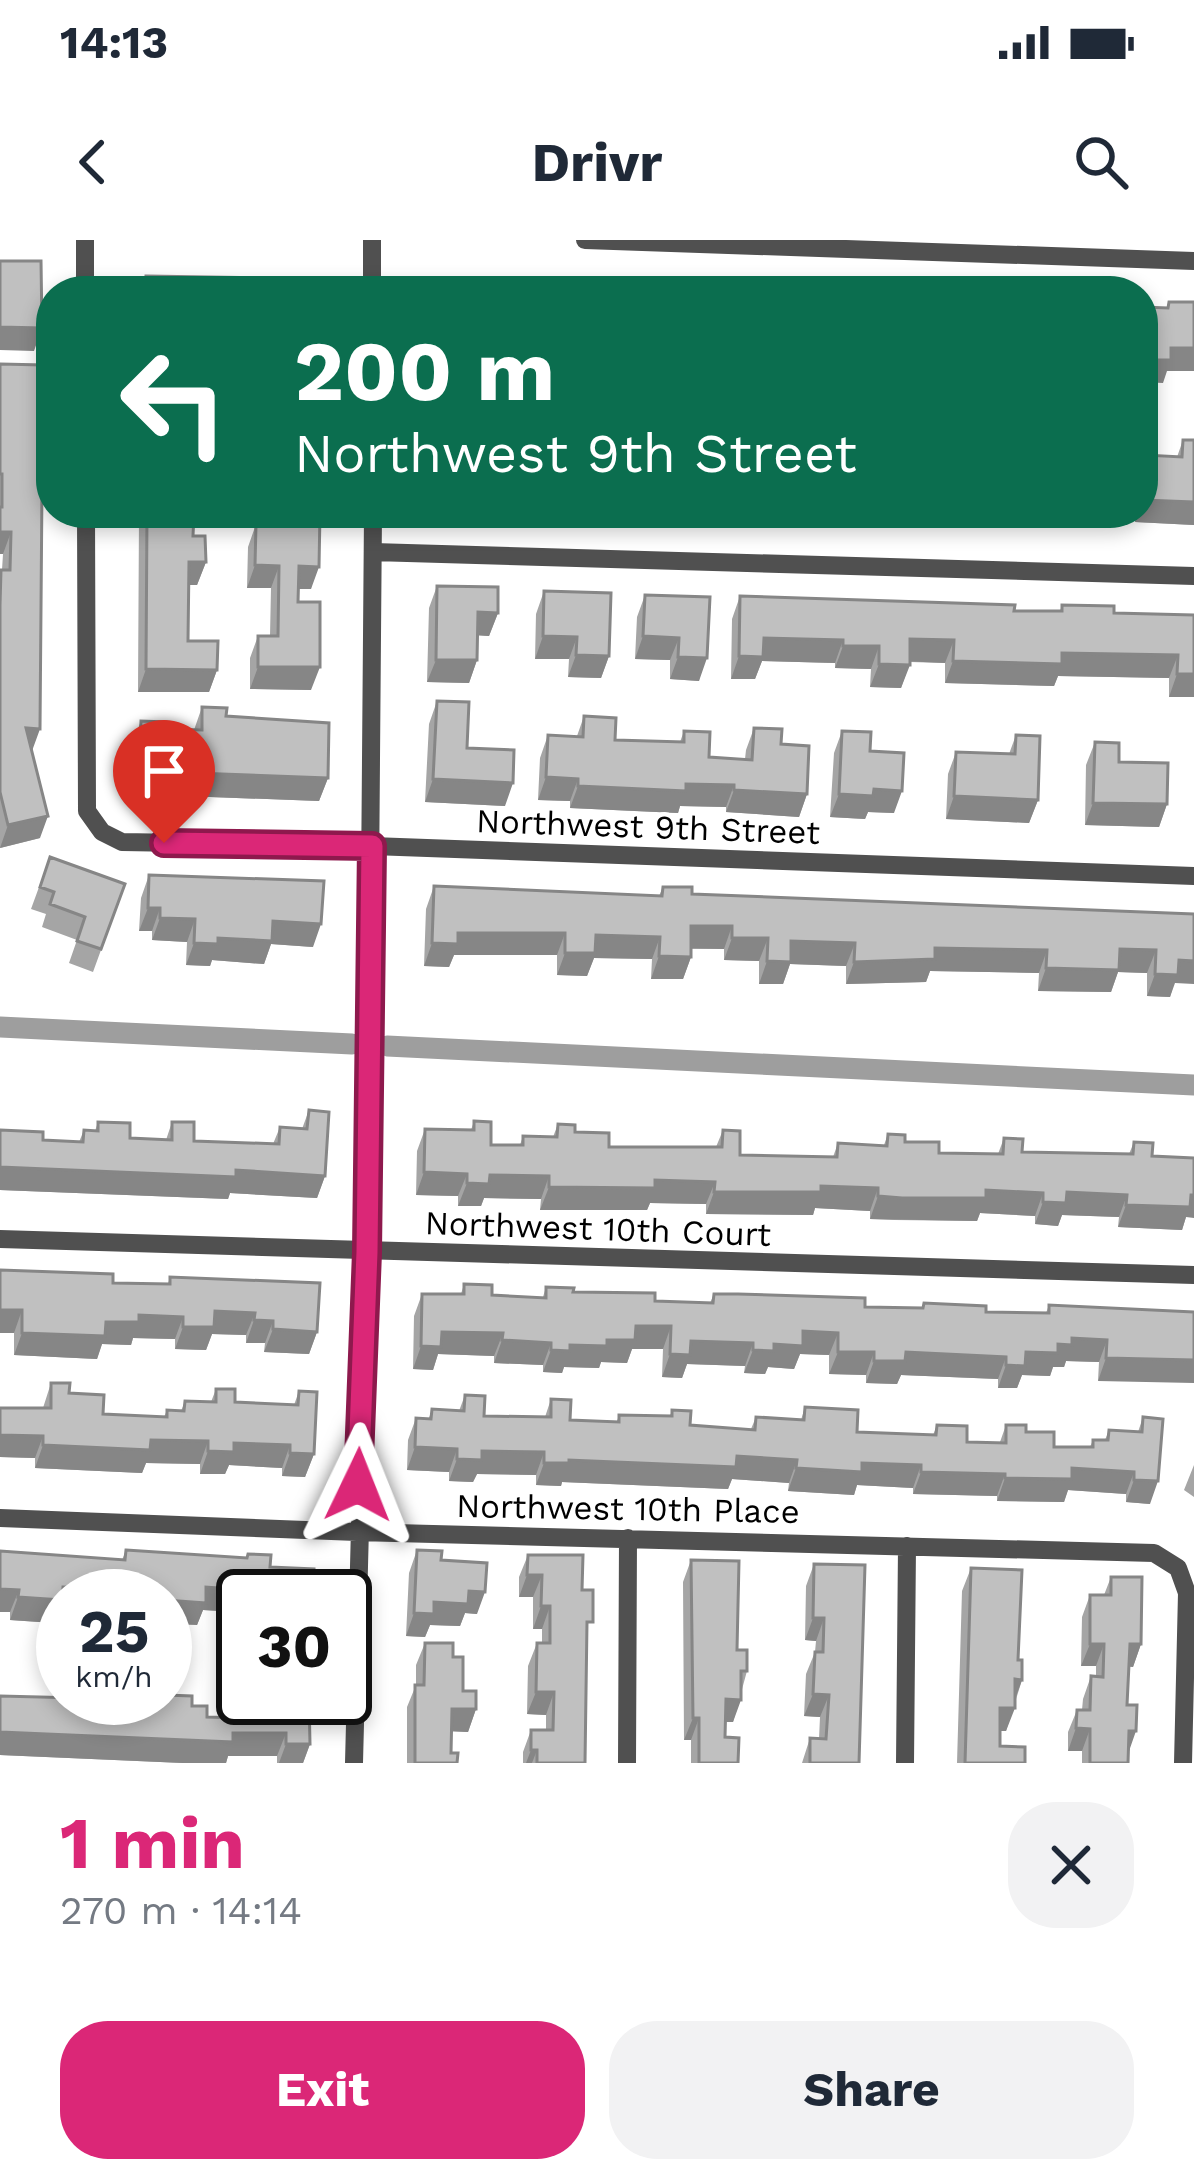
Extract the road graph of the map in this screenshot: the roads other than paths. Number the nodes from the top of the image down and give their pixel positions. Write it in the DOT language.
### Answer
graph roads {
  1 [pos="85,240"];
  2 [pos="372,240"];
  3 [pos="586,240"];
  4 [pos="653,241"];
  5 [pos="1194,261"];
  6 [pos="86,276"];
  7 [pos="372,276"];
  8 [pos="86,528"];
  9 [pos="373,528"];
  10 [pos="373,552"];
  11 [pos="1194,577"];
  12 [pos="372,846"];
  13 [pos="1194,876"];
  14 [pos="0,1239"];
  15 [pos="367,1252"];
  16 [pos="1194,1275"];
  17 [pos="0,1518"];
  18 [pos="357,1532"];
  19 [pos="628,1538"];
  20 [pos="908,1546"];
  21 [pos="354,1763"];
  22 [pos="627,1763"];
  23 [pos="905,1763"];
  24 [pos="1183,1763"];
  1 -- 6 [label="street"];
  2 -- 7 [label="street"];
  3 -- 4 [label="street"];
  4 -- 5 [label="street"];
  8 -- 12 [label="street, Northwest 9th Street"];
  9 -- 10 [label="street"];
  10 -- 11 [label="street"];
  10 -- 12 [label="street"];
  12 -- 13 [label="street, Northwest 9th Street"];
  12 -- 15 [label="street"];
  14 -- 15 [label="street, Northwest 10th Court"];
  15 -- 16 [label="street, Northwest 10th Court"];
  15 -- 18 [label="street"];
  17 -- 18 [label="street, Northwest 10th Place"];
  18 -- 19 [label="street, Northwest 10th Place"];
  18 -- 21 [label="street"];
  19 -- 20 [label="street, Northwest 10th Place"];
  19 -- 22 [label="street"];
  20 -- 23 [label="street"];
  20 -- 24 [label="street, Northwest 10th Place"];
}
